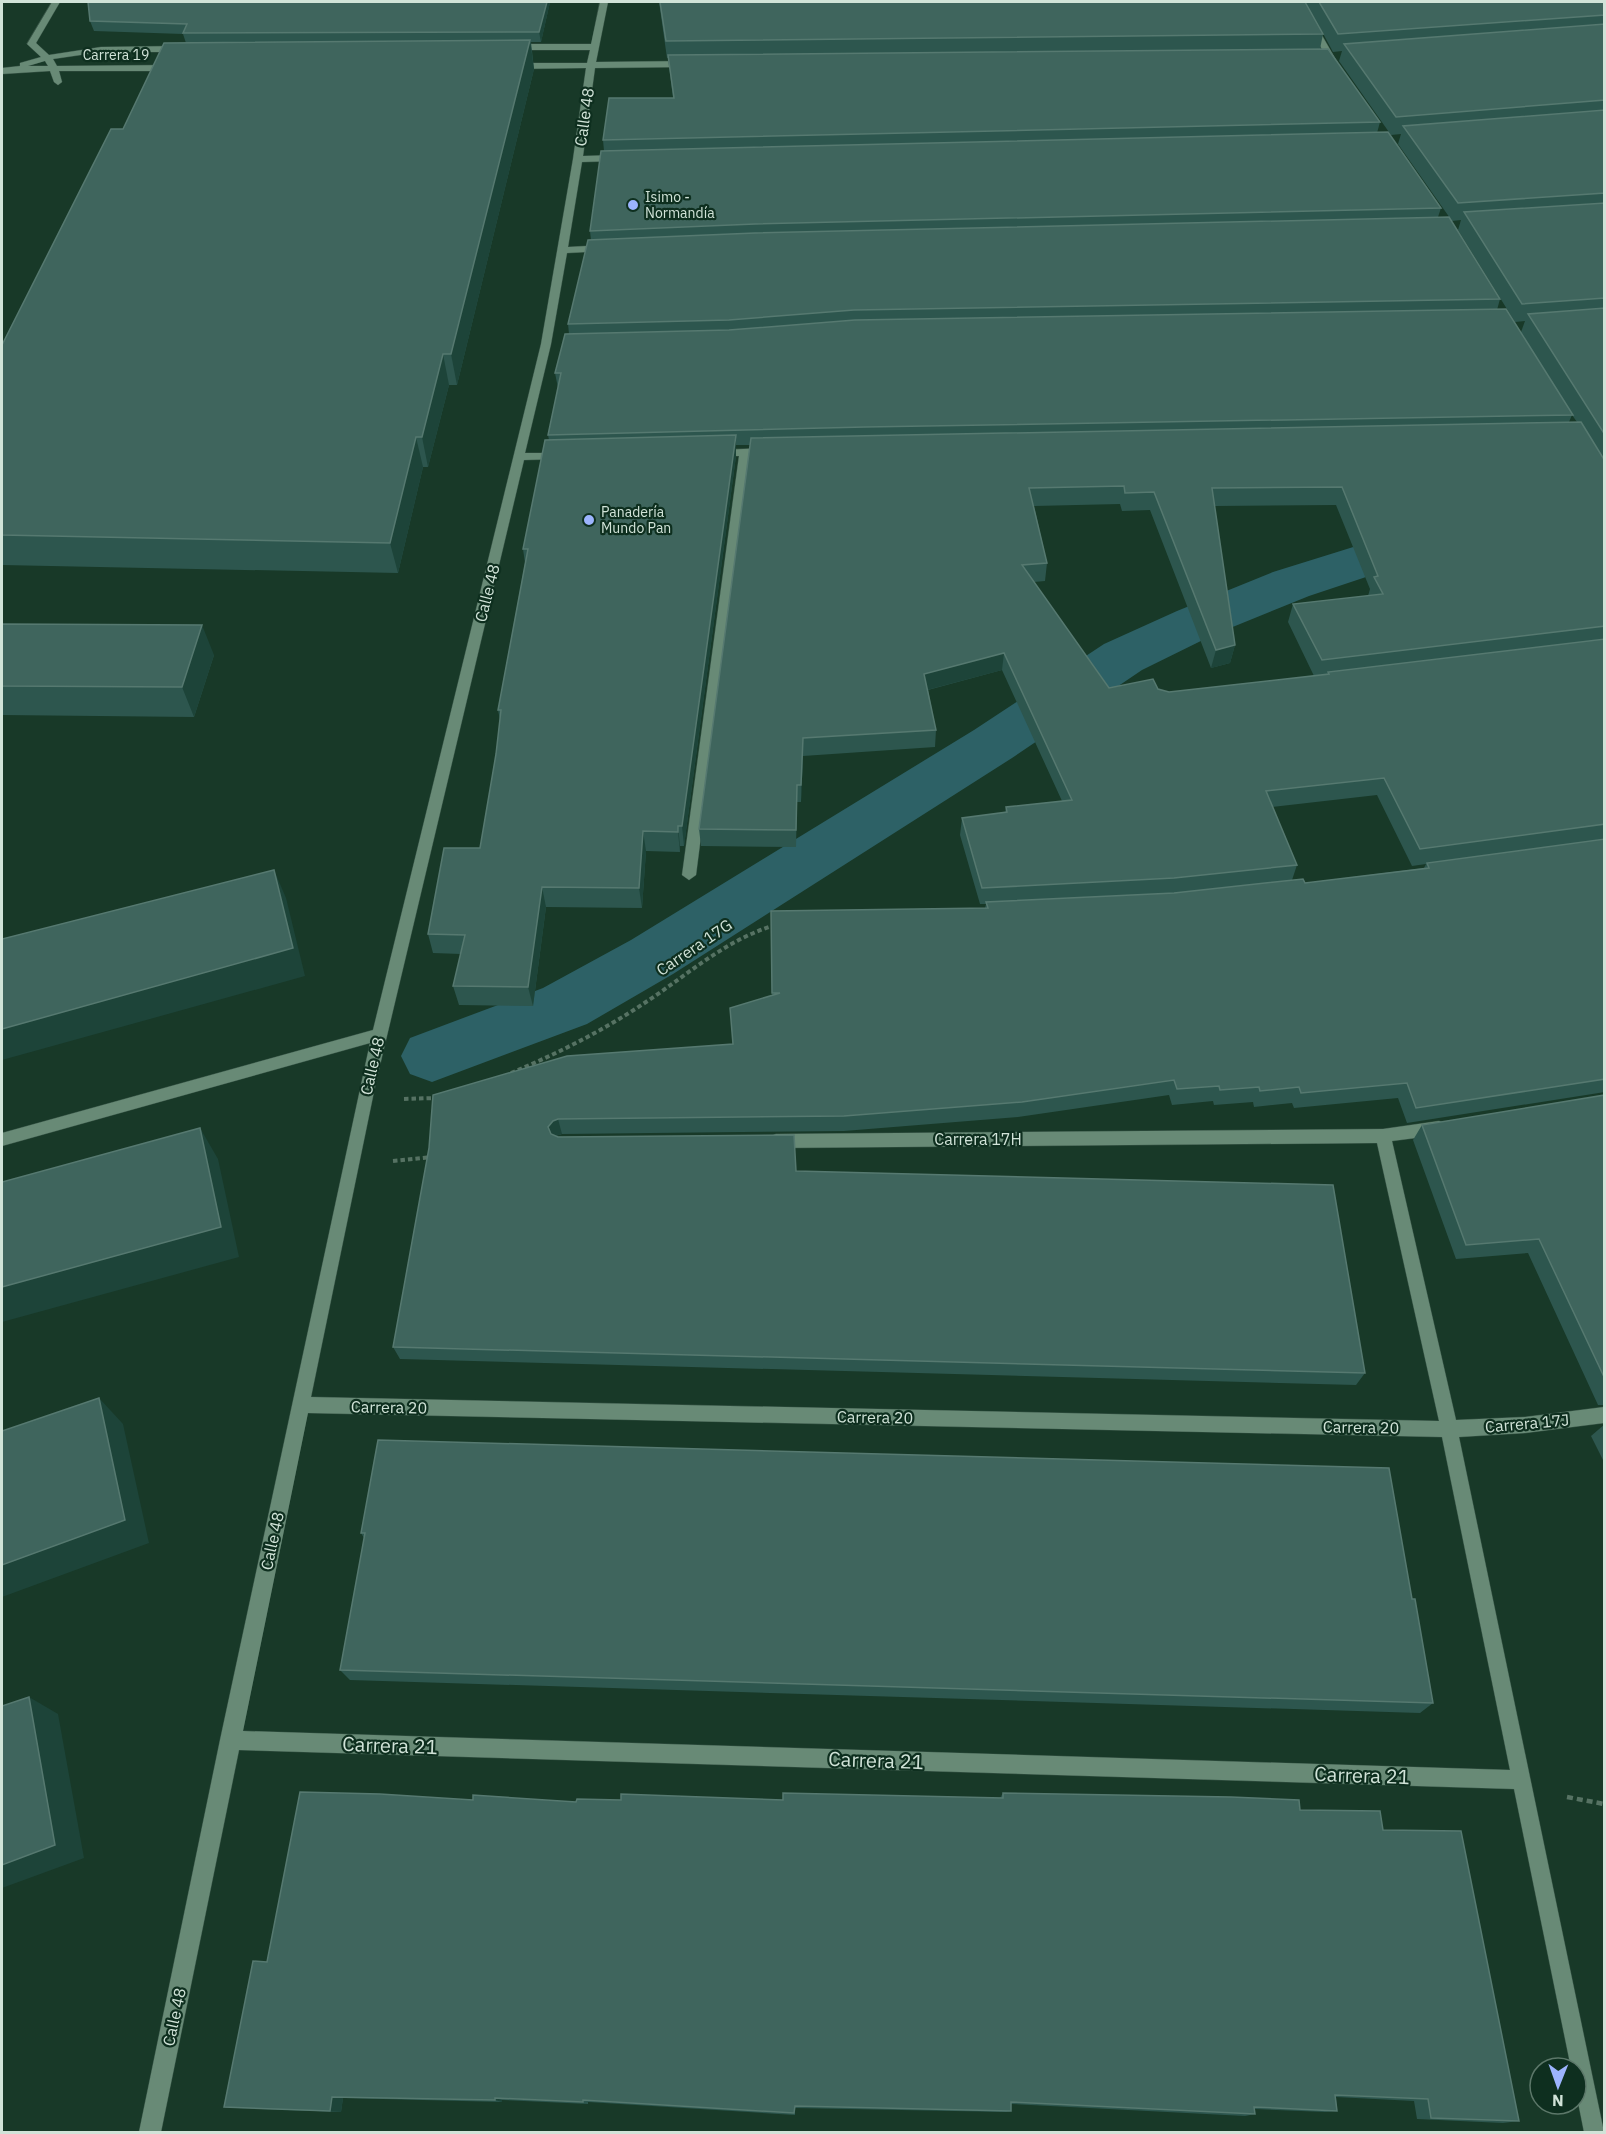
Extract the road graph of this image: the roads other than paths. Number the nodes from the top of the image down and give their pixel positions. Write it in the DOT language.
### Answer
graph roads {
  1 [pos="56,2"];
  2 [pos="604,2"];
  3 [pos="1299,2"];
  4 [pos="500,47"];
  5 [pos="594,47"];
  6 [pos="193,49"];
  7 [pos="47,56"];
  8 [pos="1341,56"];
  9 [pos="1317,57"];
  10 [pos="1329,57"];
  11 [pos="699,64"];
  12 [pos="591,65"];
  13 [pos="507,66"];
  14 [pos="55,68"];
  15 [pos="186,68"];
  16 [pos="12,69"];
  17 [pos="2,71"];
  18 [pos="1342,75"];
  19 [pos="58,82"];
  20 [pos="624,158"];
  21 [pos="578,159"];
  22 [pos="620,248"];
  23 [pos="563,250"];
  24 [pos="781,451"];
  25 [pos="745,452"];
  26 [pos="698,453"];
  27 [pos="579,456"];
  28 [pos="520,457"];
  29 [pos="690,875"];
  30 [pos="379,1034"];
  31 [pos="1457,1125"];
  32 [pos="1383,1136"];
  33 [pos="2,1139"];
  34 [pos="765,1141"];
  35 [pos="300,1405"];
  36 [pos="1605,1415"];
  37 [pos="1449,1429"];
  38 [pos="230,1740"];
  39 [pos="1522,1780"];
  40 [pos="150,2133"];
  41 [pos="1595,2133"];
  1 -- 7 [label="street"];
  2 -- 5 [label="street, Calle 48"];
  3 -- 10 [label="street"];
  4 -- 5 [label="street"];
  5 -- 12 [label="street, Calle 48"];
  6 -- 7 [label="street"];
  7 -- 14 [label="street"];
  7 -- 16 [label="street"];
  8 -- 10 [label="street"];
  9 -- 10 [label="street"];
  10 -- 18 [label="street"];
  11 -- 12 [label="street"];
  12 -- 13 [label="street"];
  12 -- 21 [label="street, Calle 48"];
  14 -- 15 [label="street, Carrera 19"];
  14 -- 16 [label="street, Carrera 19"];
  14 -- 19 [label="street"];
  16 -- 17 [label="street, Carrera 19"];
  20 -- 21 [label="street"];
  21 -- 23 [label="street, Calle 48"];
  22 -- 23 [label="street"];
  23 -- 28 [label="street, Calle 48"];
  24 -- 25 [label="street"];
  25 -- 26 [label="street"];
  25 -- 29 [label="street"];
  27 -- 28 [label="street"];
  28 -- 30 [label="street, Calle 48"];
  30 -- 33 [label="street"];
  30 -- 35 [label="street, Calle 48"];
  31 -- 32 [label="street, Carrera 17H"];
  32 -- 34 [label="street, Carrera 17H"];
  32 -- 37 [label="street"];
  35 -- 37 [label="street, Carrera 20"];
  35 -- 38 [label="street, Calle 48"];
  36 -- 37 [label="street, Carrera 17J"];
  37 -- 39 [label="street"];
  38 -- 39 [label="street, Carrera 21"];
  38 -- 40 [label="street, Calle 48"];
  39 -- 41 [label="street"];
}
